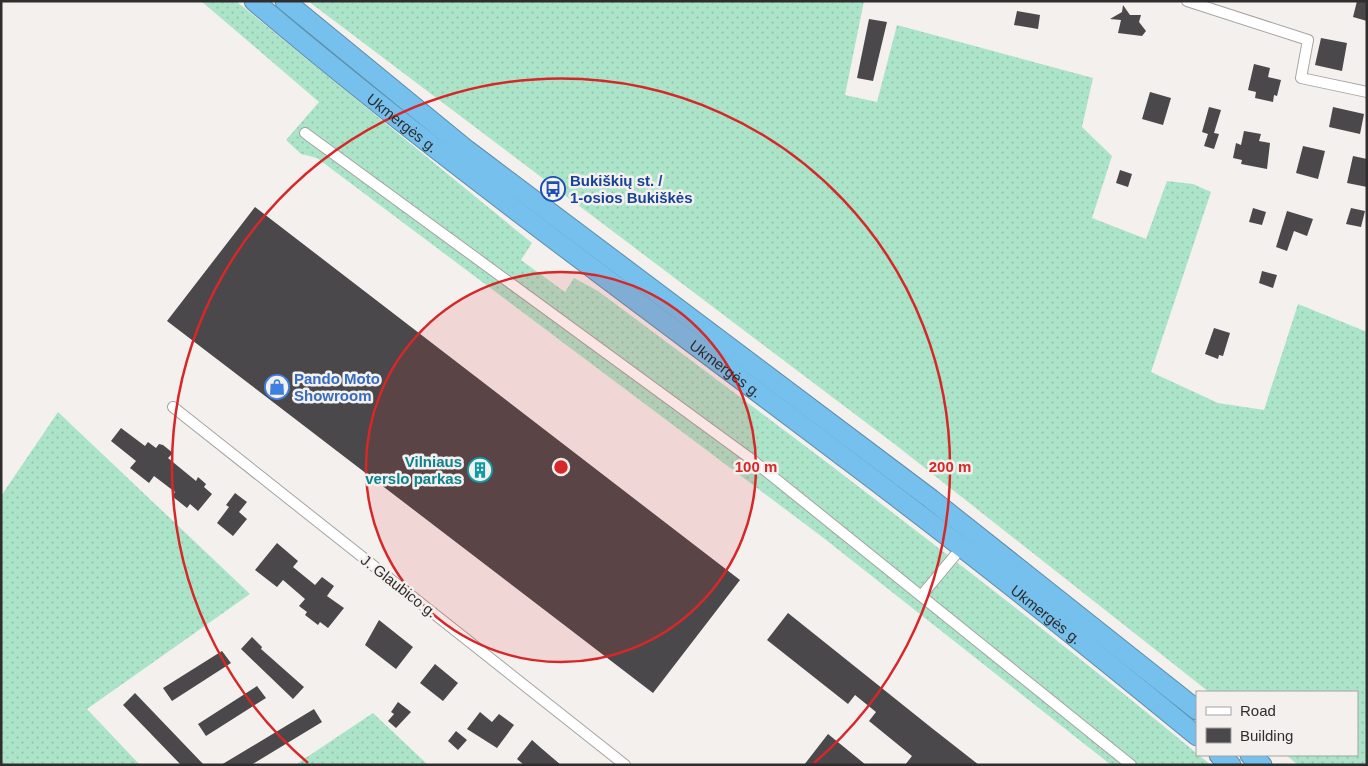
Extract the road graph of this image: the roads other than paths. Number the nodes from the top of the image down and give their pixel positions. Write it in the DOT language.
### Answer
graph roads {
  1 [pos="254,1"];
  2 [pos="285,1"];
  3 [pos="1187,1"];
  4 [pos="1367,92"];
  5 [pos="305,133"];
  6 [pos="173,407"];
  7 [pos="962,547"];
  8 [pos="920,596"];
  9 [pos="1196,709"];
  10 [pos="1196,735"];
  11 [pos="1220,756"];
  12 [pos="1251,756"];
  13 [pos="625,765"];
  14 [pos="1131,765"];
  15 [pos="1231,765"];
  16 [pos="1262,765"];
  1 -- 7 [label="highway, Ukmergės g."];
  2 -- 9 [label="highway, Ukmergės g."];
  3 -- 4 [label="street"];
  5 -- 8 [label="street"];
  6 -- 13 [label="street, J. Glaubico g."];
  7 -- 8 [label="street"];
  7 -- 10 [label="highway, Ukmergės g."];
  8 -- 14 [label="street"];
  11 -- 15 [label="highway"];
  12 -- 16 [label="highway"];
}
